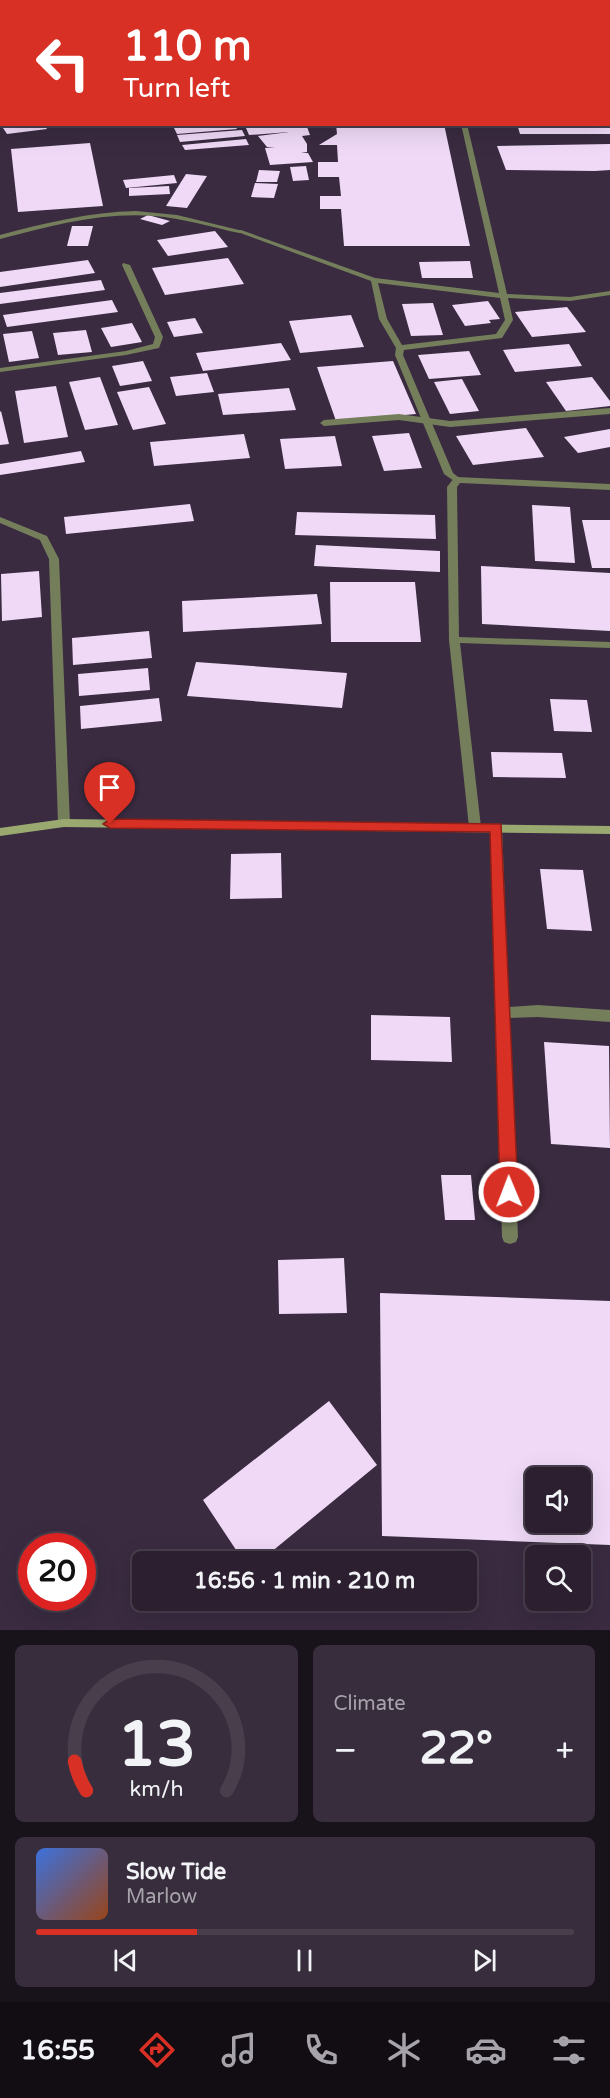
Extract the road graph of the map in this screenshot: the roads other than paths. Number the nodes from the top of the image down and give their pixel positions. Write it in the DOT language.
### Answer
graph roads {
  1 [pos="464,126"];
  2 [pos="0,237"];
  3 [pos="126,265"];
  4 [pos="374,280"];
  5 [pos="610,293"];
  6 [pos="503,296"];
  7 [pos="400,348"];
  8 [pos="0,370"];
  9 [pos="610,411"];
  10 [pos="426,421"];
  11 [pos="324,423"];
  12 [pos="457,480"];
  13 [pos="610,487"];
  14 [pos="0,520"];
  15 [pos="454,640"];
  16 [pos="610,645"];
  17 [pos="64,823"];
  18 [pos="475,827"];
  19 [pos="496,827"];
  20 [pos="610,831"];
  21 [pos="0,832"];
  22 [pos="505,1013"];
  23 [pos="610,1016"];
  24 [pos="510,1237"];
  1 -- 6 [label="street"];
  2 -- 4 [label="street"];
  3 -- 8 [label="street"];
  4 -- 6 [label="street"];
  4 -- 7 [label="street"];
  5 -- 6 [label="street"];
  6 -- 7 [label="street"];
  7 -- 10 [label="street"];
  9 -- 10 [label="street"];
  10 -- 11 [label="street"];
  10 -- 12 [label="street"];
  12 -- 13 [label="street"];
  12 -- 15 [label="street"];
  14 -- 17 [label="street"];
  15 -- 16 [label="street"];
  15 -- 18 [label="street"];
  17 -- 18 [label="street"];
  17 -- 21 [label="street"];
  18 -- 19 [label="street"];
  19 -- 20 [label="street"];
  19 -- 22 [label="street"];
  22 -- 23 [label="street"];
  22 -- 24 [label="street"];
}
